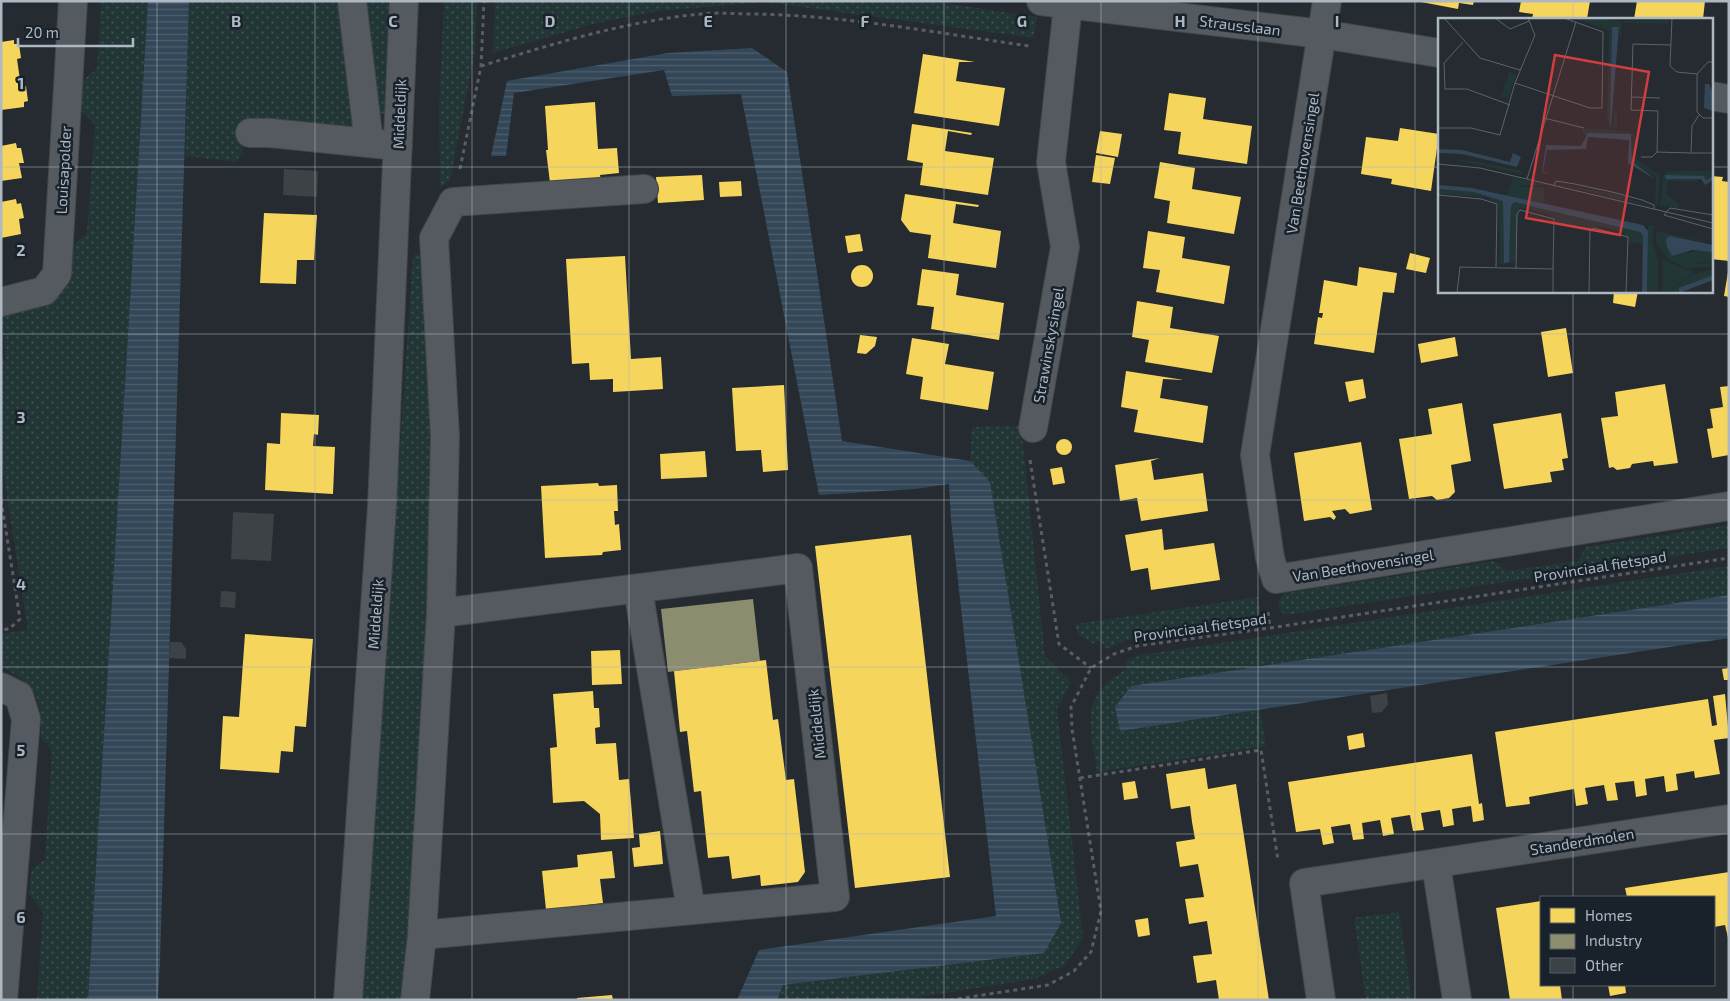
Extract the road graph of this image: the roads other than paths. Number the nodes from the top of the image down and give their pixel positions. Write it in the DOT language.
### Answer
graph roads {
  1 [pos="73,1"];
  2 [pos="352,1"];
  3 [pos="404,1"];
  4 [pos="1041,1"];
  5 [pos="1326,1"];
  6 [pos="1068,5"];
  7 [pos="1322,34"];
  8 [pos="1438,53"];
  9 [pos="1712,96"];
  10 [pos="1729,99"];
  11 [pos="250,133"];
  12 [pos="369,143"];
  13 [pos="398,146"];
  14 [pos="644,189"];
  15 [pos="395,228"];
  16 [pos="434,238"];
  17 [pos="1,302"];
  18 [pos="1034,428"];
  19 [pos="1729,506"];
  20 [pos="638,589"];
  21 [pos="441,613"];
  22 [pos="1,687"];
  23 [pos="1729,819"];
  24 [pos="1436,864"];
  25 [pos="691,910"];
  26 [pos="422,935"];
  27 [pos="3,1000"];
  28 [pos="348,1000"];
  29 [pos="415,1000"];
  30 [pos="1321,1000"];
  31 [pos="1457,1000"];
  1 -- 17 [label="street, Louisapolder"];
  2 -- 12 [label="street"];
  3 -- 13 [label="street, Middeldijk"];
  4 -- 6 [label="street, Strausslaan"];
  5 -- 7 [label="street"];
  6 -- 7 [label="street, Strausslaan"];
  6 -- 18 [label="street, Strawinskysingel"];
  7 -- 8 [label="street, Strausslaan"];
  7 -- 19 [label="street, Van Beethovensingel"];
  9 -- 10 [label="street"];
  11 -- 12 [label="street"];
  12 -- 13 [label="street"];
  13 -- 15 [label="street, Middeldijk"];
  14 -- 16 [label="street"];
  15 -- 16 [label="street"];
  15 -- 28 [label="street, Middeldijk"];
  16 -- 21 [label="street"];
  20 -- 21 [label="street, Middeldijk"];
  20 -- 25 [label="street"];
  20 -- 25 [label="street, Middeldijk"];
  21 -- 26 [label="street"];
  22 -- 27 [label="street"];
  23 -- 24 [label="street, Standerdmolen"];
  24 -- 30 [label="street, Standerdmolen"];
  24 -- 31 [label="street"];
  25 -- 26 [label="street, Middeldijk"];
  26 -- 29 [label="street"];
}
